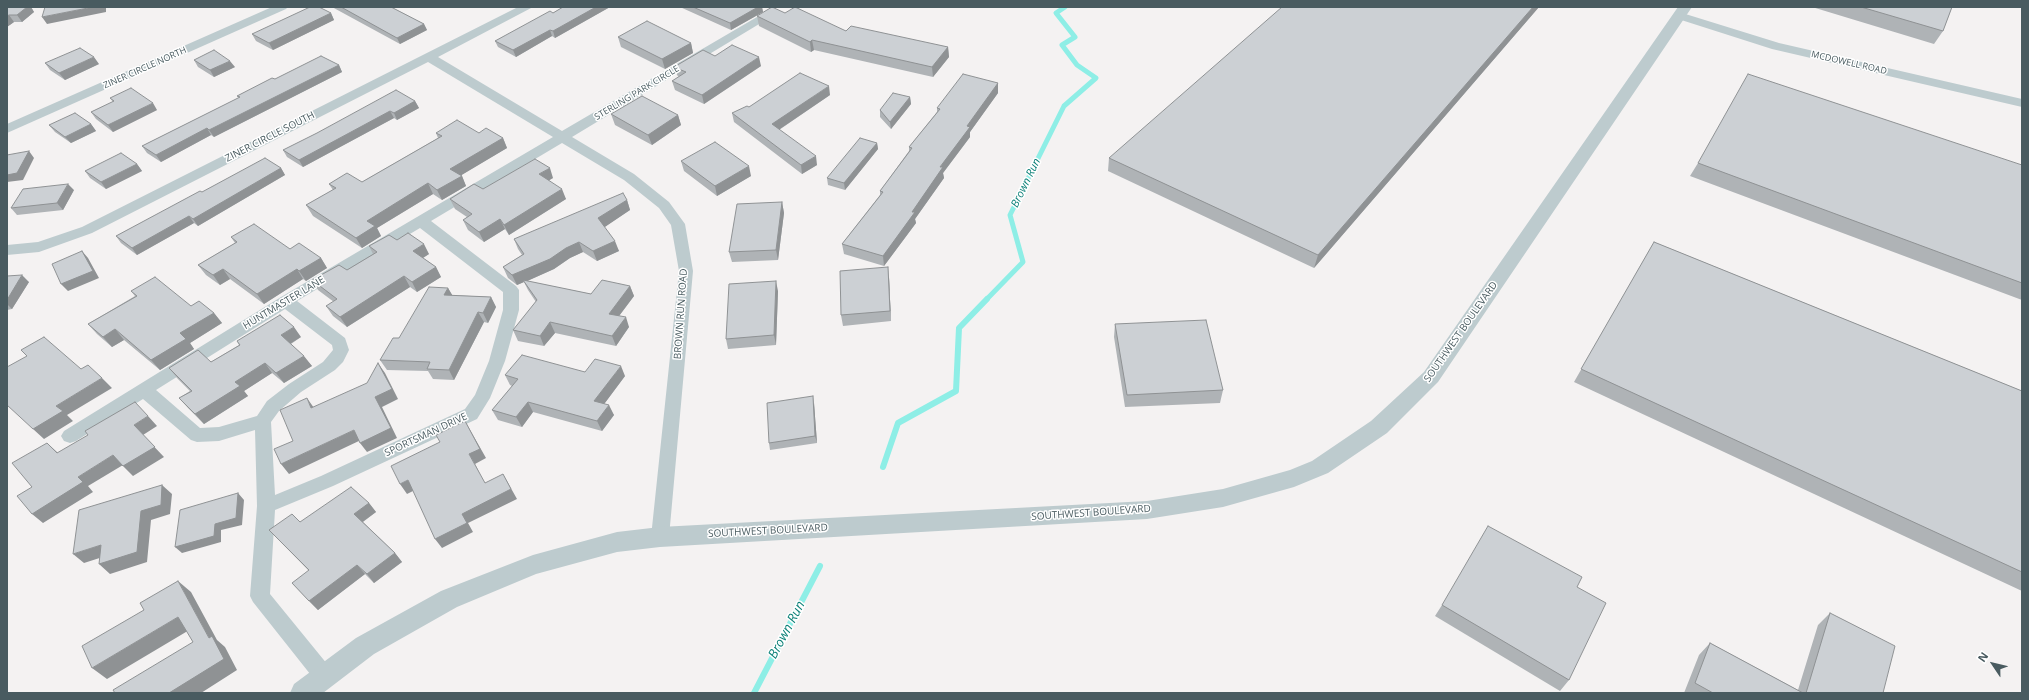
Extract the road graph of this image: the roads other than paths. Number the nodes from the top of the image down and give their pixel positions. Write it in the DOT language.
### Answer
graph roads {
  1 [pos="282,7"];
  2 [pos="527,7"];
  3 [pos="1682,11"];
  4 [pos="773,12"];
  5 [pos="429,57"];
  6 [pos="2022,103"];
  7 [pos="7,130"];
  8 [pos="563,138"];
  9 [pos="422,222"];
  10 [pos="7,250"];
  11 [pos="286,301"];
  12 [pos="144,390"];
  13 [pos="262,421"];
  14 [pos="70,436"];
  15 [pos="266,506"];
  16 [pos="660,537"];
  17 [pos="325,677"];
  18 [pos="303,693"];
  1 -- 7 [label="street, ZINER CIRCLE NORTH"];
  2 -- 5 [label="street, ZINER CIRCLE SOUTH"];
  3 -- 6 [label="street, MCDOWELL ROAD"];
  3 -- 16 [label="street, SOUTHWEST BOULEVARD"];
  4 -- 8 [label="street, STERLING PARK CIRCLE"];
  5 -- 8 [label="street, BROWN RUN ROAD"];
  5 -- 10 [label="street, ZINER CIRCLE SOUTH"];
  8 -- 9 [label="street, HUNTMASTER LANE"];
  8 -- 16 [label="street, BROWN RUN ROAD"];
  9 -- 11 [label="street, HUNTMASTER LANE"];
  9 -- 15 [label="street, SPORTSMAN DRIVE"];
  11 -- 12 [label="street, HUNTMASTER LANE"];
  11 -- 13 [label="street"];
  12 -- 13 [label="street"];
  12 -- 14 [label="street, HUNTMASTER LANE"];
  13 -- 15 [label="street"];
  15 -- 17 [label="street"];
  16 -- 17 [label="street, SOUTHWEST BOULEVARD"];
  17 -- 18 [label="street, SOUTHWEST BOULEVARD"];
}
